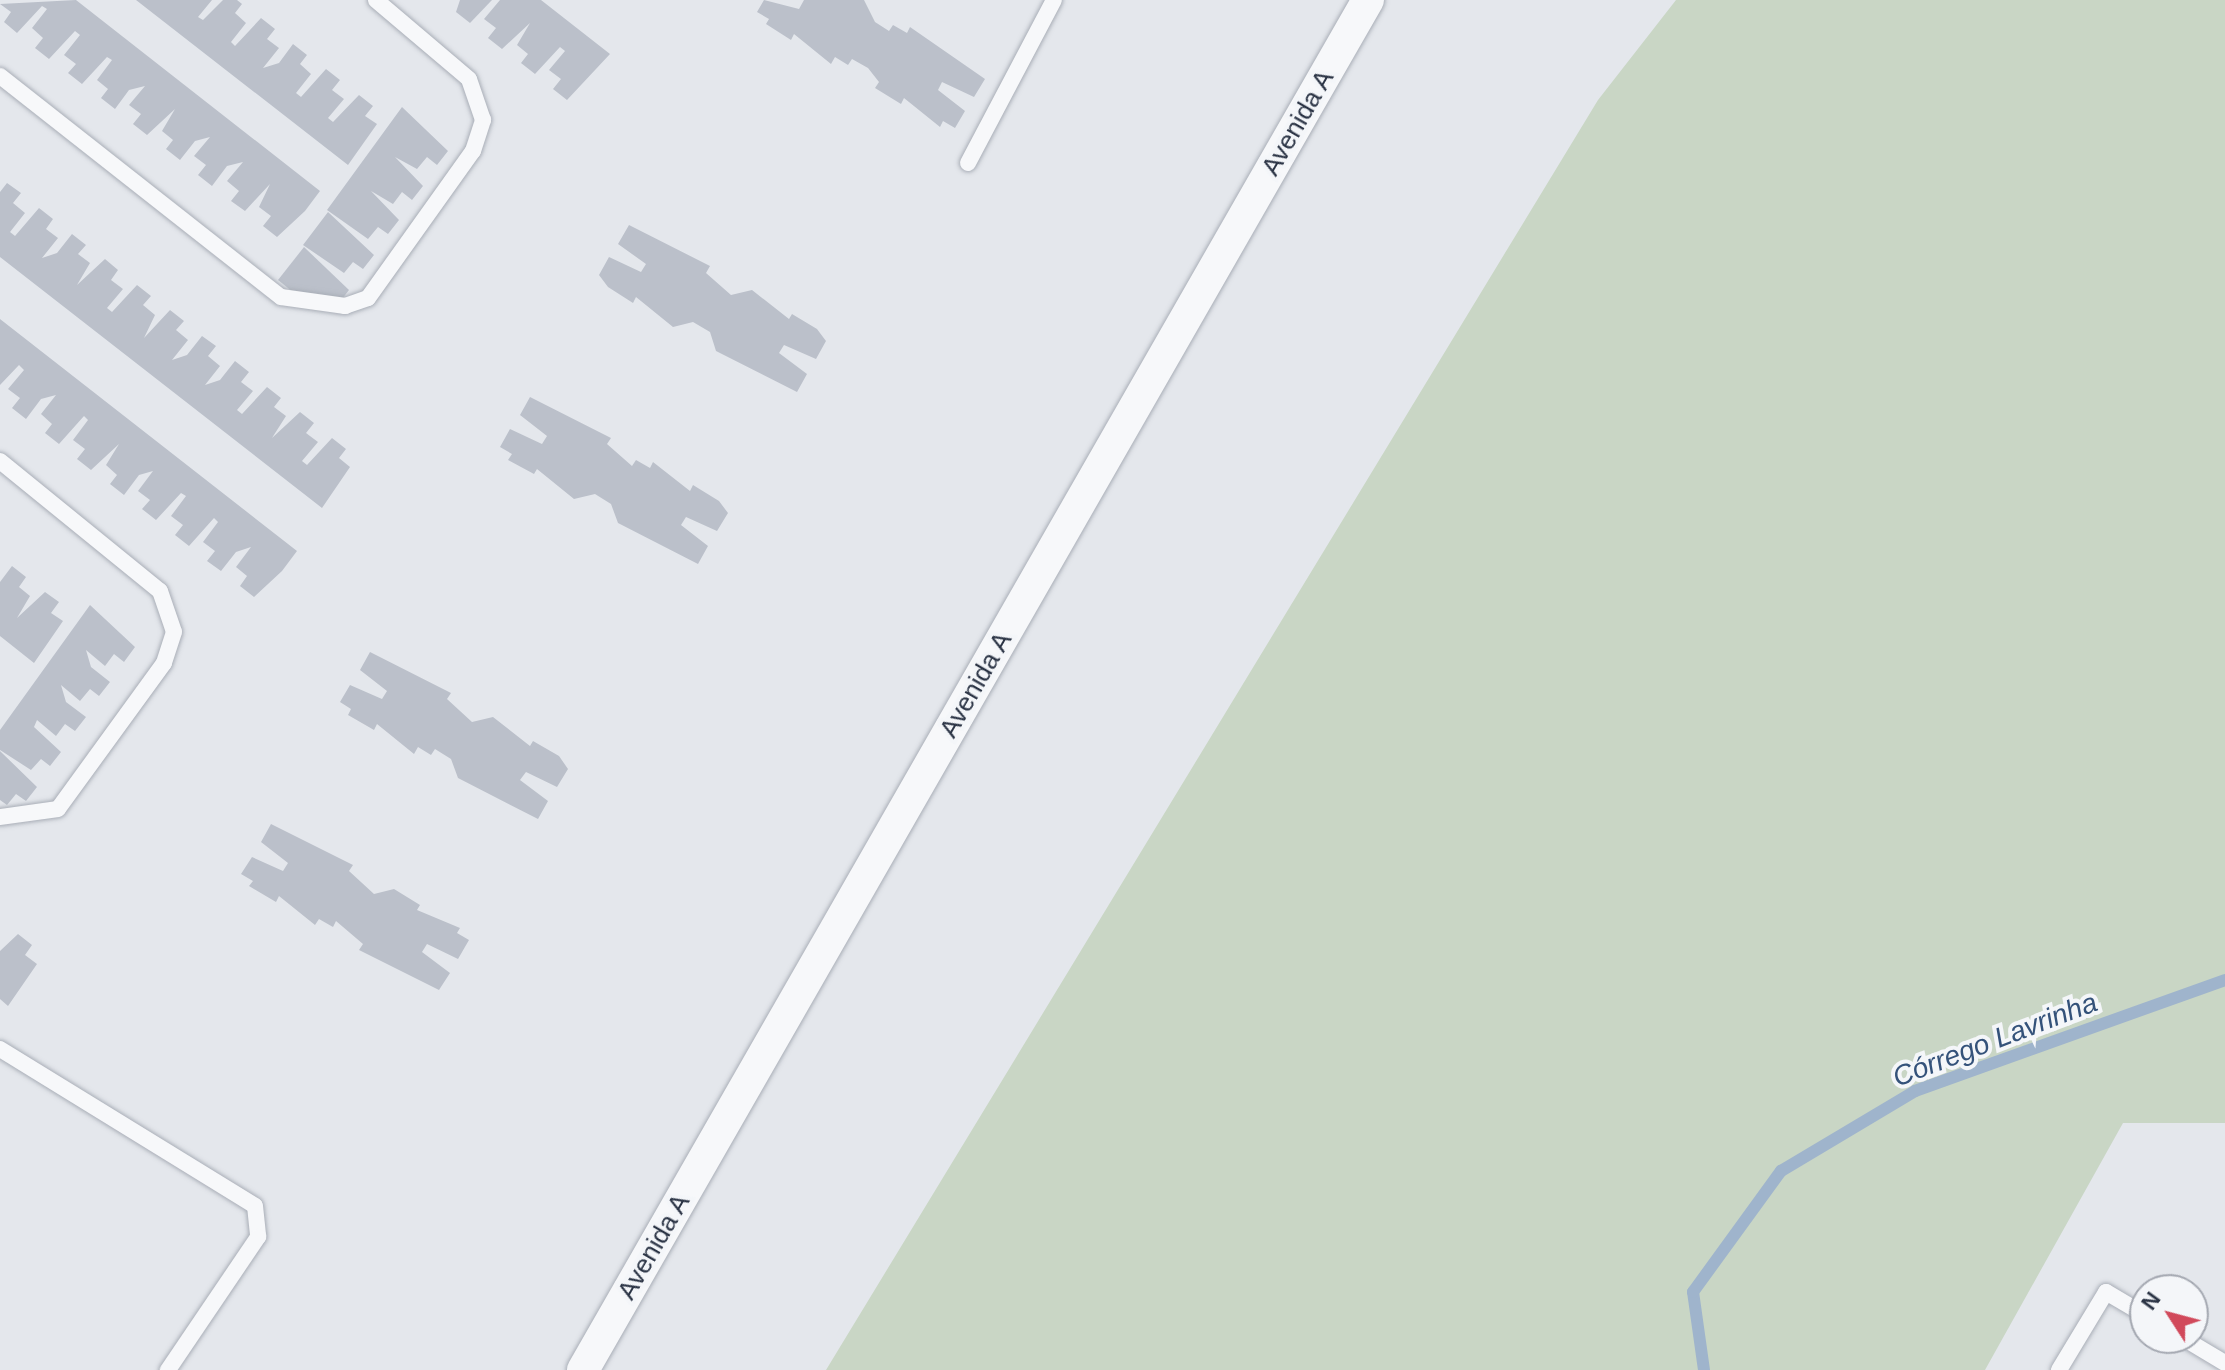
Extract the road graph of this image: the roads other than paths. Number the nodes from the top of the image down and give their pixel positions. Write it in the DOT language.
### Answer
graph roads {
  1 [pos="376,0"];
  2 [pos="1054,0"];
  3 [pos="1368,0"];
  4 [pos="0,76"];
  5 [pos="968,163"];
  6 [pos="0,461"];
  7 [pos="0,817"];
  8 [pos="0,1049"];
  9 [pos="2129,1306"];
  10 [pos="168,1370"];
  11 [pos="583,1370"];
  12 [pos="2059,1370"];
  1 -- 4 [label="lane"];
  2 -- 5 [label="lane"];
  3 -- 11 [label="street, Avenida A"];
  6 -- 7 [label="lane"];
  8 -- 10 [label="lane"];
  9 -- 12 [label="lane"];
}
